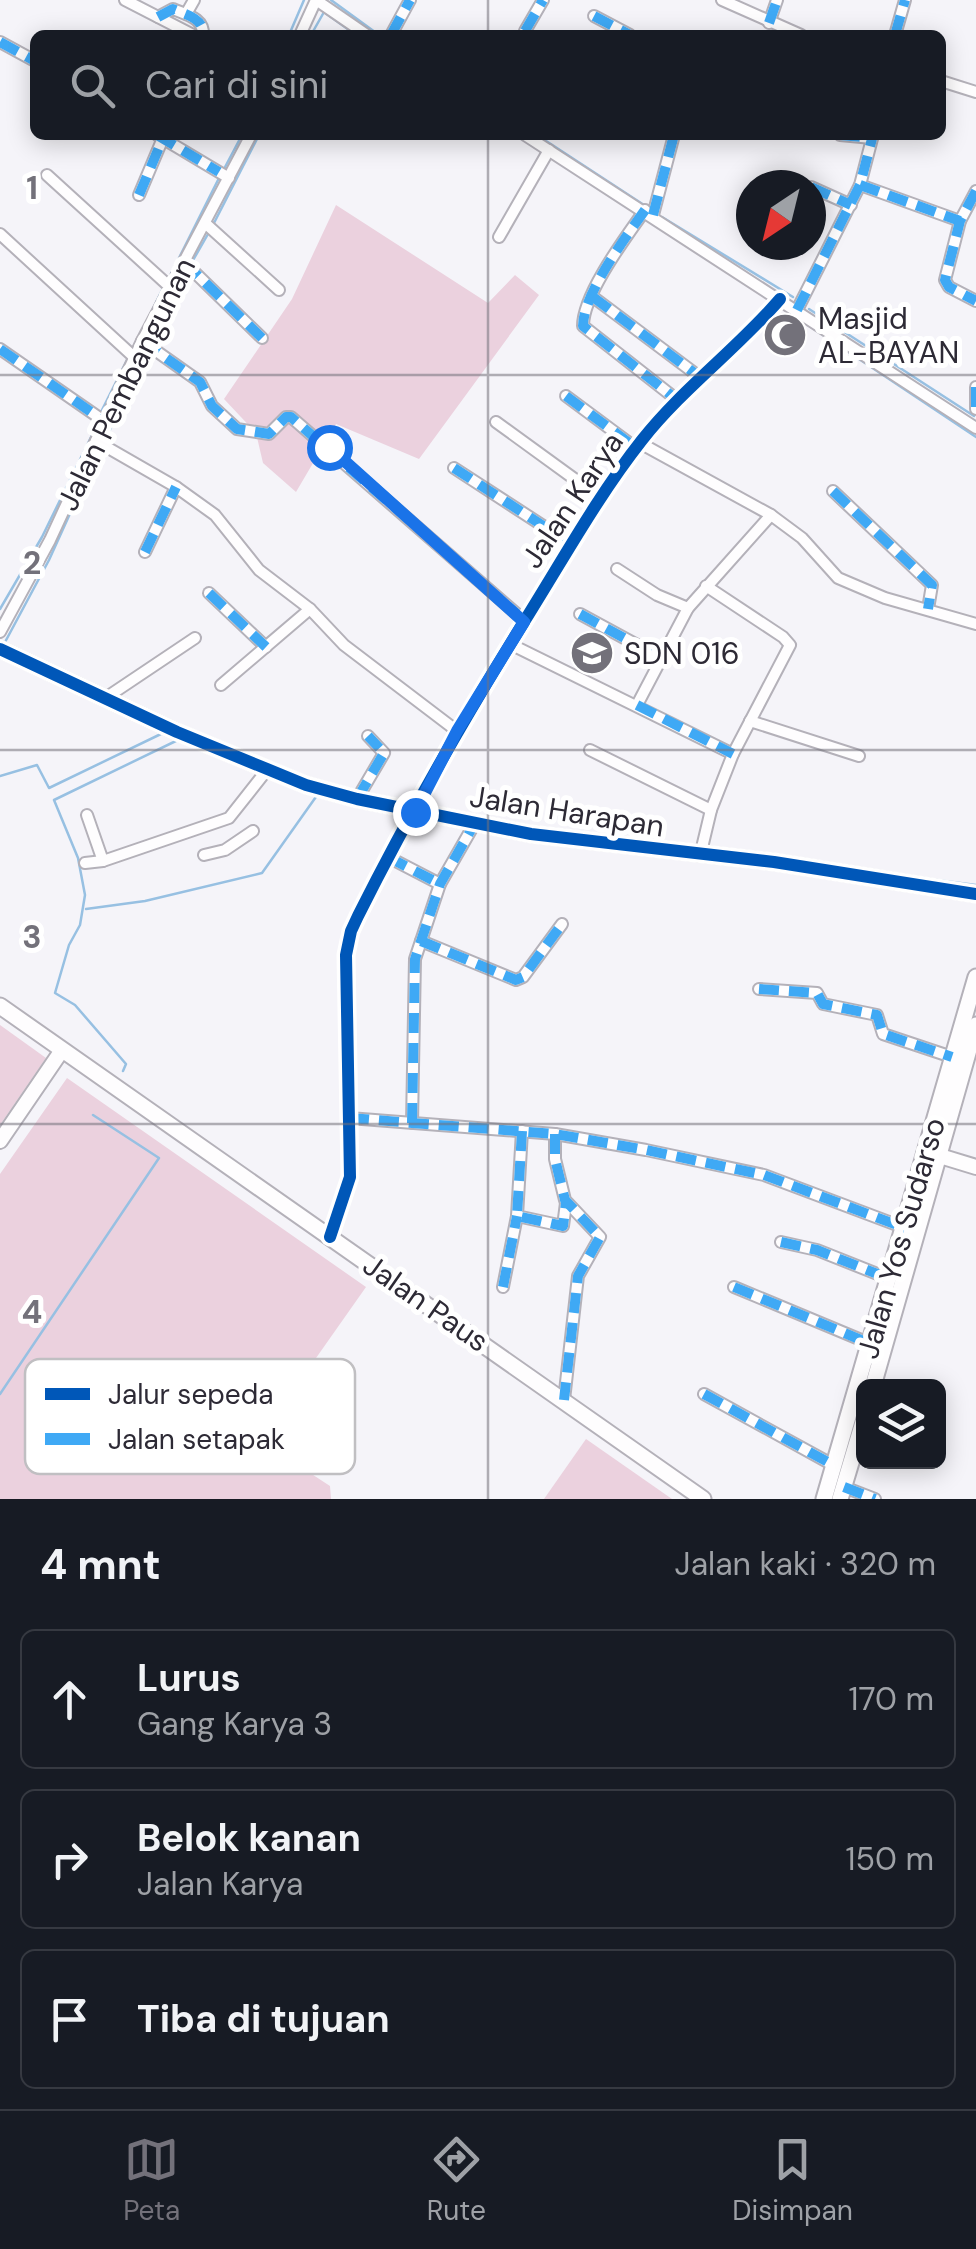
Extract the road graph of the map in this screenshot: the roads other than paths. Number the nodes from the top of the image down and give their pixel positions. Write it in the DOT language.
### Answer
graph roads {
  1 [pos="125,0"];
  2 [pos="194,0"];
  3 [pos="316,0"];
  4 [pos="410,0"];
  5 [pos="543,0"];
  6 [pos="722,0"];
  7 [pos="777,0"];
  8 [pos="905,0"];
  9 [pos="186,14"];
  10 [pos="594,16"];
  11 [pos="163,20"];
  12 [pos="769,23"];
  13 [pos="163,30"];
  14 [pos="184,30"];
  15 [pos="204,30"];
  16 [pos="302,30"];
  17 [pos="360,30"];
  18 [pos="393,30"];
  19 [pos="527,30"];
  20 [pos="621,30"];
  21 [pos="788,30"];
  22 [pos="896,30"];
  23 [pos="0,42"];
  24 [pos="30,58"];
  25 [pos="946,82"];
  26 [pos="976,92"];
  27 [pos="159,140"];
  28 [pos="167,140"];
  29 [pos="249,140"];
  30 [pos="533,140"];
  31 [pos="672,140"];
  32 [pos="871,140"];
  33 [pos="549,150"];
  34 [pos="48,175"];
  35 [pos="229,178"];
  36 [pos="860,185"];
  37 [pos="976,192"];
  38 [pos="826,194"];
  39 [pos="139,195"];
  40 [pos="851,205"];
  41 [pos="649,213"];
  42 [pos="960,221"];
  43 [pos="205,223"];
  44 [pos="0,234"];
  45 [pos="499,237"];
  46 [pos="184,262"];
  47 [pos="167,285"];
  48 [pos="278,290"];
  49 [pos="593,296"];
  50 [pos="780,299"];
  51 [pos="976,301"];
  52 [pos="797,310"];
  53 [pos="262,338"];
  54 [pos="142,341"];
  55 [pos="0,349"];
  56 [pos="134,356"];
  57 [pos="702,378"];
  58 [pos="976,387"];
  59 [pos="566,396"];
  60 [pos="676,399"];
  61 [pos="976,410"];
  62 [pos="100,418"];
  63 [pos="496,422"];
  64 [pos="976,428"];
  65 [pos="99,443"];
  66 [pos="638,445"];
  67 [pos="454,468"];
  68 [pos="176,486"];
  69 [pos="833,491"];
  70 [pos="602,500"];
  71 [pos="771,515"];
  72 [pos="571,544"];
  73 [pos="145,552"];
  74 [pos="617,569"];
  75 [pos="706,586"];
  76 [pos="208,593"];
  77 [pos="310,608"];
  78 [pos="688,608"];
  79 [pos="928,609"];
  80 [pos="580,614"];
  81 [pos="524,622"];
  82 [pos="976,624"];
  83 [pos="0,632"];
  84 [pos="195,638"];
  85 [pos="510,644"];
  86 [pos="266,646"];
  87 [pos="0,649"];
  88 [pos="661,658"];
  89 [pos="220,685"];
  90 [pos="104,699"];
  91 [pos="637,705"];
  92 [pos="750,720"];
  93 [pos="457,731"];
  94 [pos="368,736"];
  95 [pos="590,750"];
  96 [pos="733,754"];
  97 [pos="859,756"];
  98 [pos="267,770"];
  99 [pos="357,799"];
  100 [pos="711,810"];
  101 [pos="414,813"];
  102 [pos="87,816"];
  103 [pos="215,826"];
  104 [pos="474,828"];
  105 [pos="253,832"];
  106 [pos="224,850"];
  107 [pos="701,854"];
  108 [pos="204,855"];
  109 [pos="388,856"];
  110 [pos="102,861"];
  111 [pos="85,862"];
  112 [pos="440,884"];
  113 [pos="976,894"];
  114 [pos="562,924"];
  115 [pos="421,941"];
  116 [pos="976,977"];
  117 [pos="759,989"];
  118 [pos="0,1006"];
  119 [pos="0,1016"];
  120 [pos="976,1024"];
  121 [pos="60,1053"];
  122 [pos="952,1058"];
  123 [pos="349,1118"];
  124 [pos="412,1123"];
  125 [pos="522,1130"];
  126 [pos="556,1134"];
  127 [pos="0,1141"];
  128 [pos="940,1156"];
  129 [pos="976,1167"];
  130 [pos="566,1203"];
  131 [pos="516,1216"];
  132 [pos="905,1228"];
  133 [pos="330,1237"];
  134 [pos="781,1242"];
  135 [pos="890,1280"];
  136 [pos="503,1287"];
  137 [pos="734,1287"];
  138 [pos="891,1300"];
  139 [pos="870,1344"];
  140 [pos="874,1379"];
  141 [pos="704,1394"];
  142 [pos="564,1400"];
  143 [pos="856,1446"];
  144 [pos="835,1466"];
  145 [pos="842,1493"];
  146 [pos="687,1499"];
  147 [pos="704,1499"];
  148 [pos="824,1499"];
  149 [pos="875,1499"];
  1 -- 11 [label="street"];
  2 -- 9 [label="street"];
  3 -- 16 [label="street"];
  3 -- 17 [label="street"];
  4 -- 18 [label="street"];
  5 -- 19 [label="street"];
  6 -- 12 [label="street"];
  7 -- 12 [label="street"];
  8 -- 22 [label="street"];
  9 -- 11 [label="street"];
  9 -- 15 [label="street"];
  10 -- 20 [label="street"];
  11 -- 13 [label="street"];
  11 -- 14 [label="street"];
  12 -- 21 [label="street"];
  23 -- 24 [label="street"];
  25 -- 26 [label="street"];
  27 -- 39 [label="street"];
  28 -- 35 [label="street"];
  29 -- 35 [label="street, Jalan Pembangunan"];
  30 -- 33 [label="street"];
  31 -- 41 [label="street"];
  32 -- 36 [label="street"];
  33 -- 41 [label="street"];
  33 -- 45 [label="street"];
  34 -- 47 [label="street"];
  35 -- 43 [label="street, Jalan Pembangunan"];
  36 -- 40 [label="street"];
  36 -- 42 [label="street"];
  37 -- 42 [label="street"];
  38 -- 40 [label="street"];
  40 -- 52 [label="street"];
  41 -- 49 [label="street"];
  41 -- 50 [label="street"];
  42 -- 51 [label="street"];
  43 -- 46 [label="street, Jalan Pembangunan"];
  43 -- 48 [label="street"];
  44 -- 56 [label="street"];
  46 -- 47 [label="street, Jalan Pembangunan"];
  46 -- 53 [label="street"];
  47 -- 54 [label="street, Jalan Pembangunan"];
  49 -- 57 [label="street"];
  49 -- 60 [label="street"];
  50 -- 52 [label="street"];
  50 -- 57 [label="street, Jalan Karya"];
  52 -- 64 [label="street"];
  54 -- 56 [label="street, Jalan Pembangunan"];
  54 -- 81 [label="street"];
  55 -- 62 [label="street"];
  56 -- 62 [label="street, Jalan Pembangunan"];
  57 -- 60 [label="street, Jalan Karya"];
  58 -- 61 [label="street"];
  59 -- 66 [label="street"];
  60 -- 66 [label="street, Jalan Karya"];
  62 -- 65 [label="street, Jalan Pembangunan"];
  63 -- 70 [label="street"];
  65 -- 68 [label="street"];
  65 -- 83 [label="street, Jalan Pembangunan"];
  66 -- 70 [label="street, Jalan Karya"];
  66 -- 71 [label="street"];
  67 -- 72 [label="street"];
  68 -- 73 [label="street"];
  68 -- 77 [label="street"];
  69 -- 79 [label="street"];
  70 -- 72 [label="street, Jalan Karya"];
  71 -- 75 [label="street"];
  71 -- 79 [label="street"];
  72 -- 81 [label="street, Jalan Karya"];
  74 -- 78 [label="street"];
  75 -- 78 [label="street"];
  75 -- 92 [label="street"];
  76 -- 86 [label="street"];
  77 -- 86 [label="street"];
  77 -- 93 [label="street"];
  78 -- 88 [label="street"];
  79 -- 82 [label="street"];
  80 -- 88 [label="street"];
  81 -- 85 [label="street, Jalan Karya"];
  84 -- 90 [label="street"];
  85 -- 91 [label="street"];
  85 -- 93 [label="street, Jalan Karya"];
  86 -- 89 [label="street"];
  87 -- 90 [label="street, Jalan Harapan"];
  88 -- 91 [label="street"];
  90 -- 98 [label="street, Jalan Harapan"];
  91 -- 96 [label="street"];
  92 -- 96 [label="street"];
  92 -- 97 [label="street"];
  93 -- 101 [label="street, Jalan Karya"];
  94 -- 99 [label="street"];
  95 -- 100 [label="street"];
  96 -- 100 [label="street"];
  98 -- 99 [label="street, Jalan Harapan"];
  98 -- 103 [label="street"];
  99 -- 101 [label="street, Jalan Harapan"];
  100 -- 107 [label="street"];
  101 -- 104 [label="street, Jalan Harapan"];
  101 -- 109 [label="street, Jalan Karya"];
  102 -- 110 [label="street"];
  103 -- 106 [label="street"];
  103 -- 110 [label="street"];
  104 -- 107 [label="street, Jalan Harapan"];
  104 -- 112 [label="street"];
  105 -- 106 [label="street"];
  106 -- 108 [label="street"];
  107 -- 113 [label="street, Jalan Harapan"];
  109 -- 112 [label="street"];
  109 -- 123 [label="street, Jalan Karya"];
  110 -- 111 [label="street"];
  112 -- 115 [label="street"];
  114 -- 115 [label="street"];
  115 -- 124 [label="street"];
  116 -- 122 [label="main road, Jalan Yos Sudarso"];
  117 -- 122 [label="street"];
  118 -- 121 [label="main road, Jalan Paus"];
  119 -- 121 [label="main road, Jalan Paus"];
  120 -- 128 [label="main road, Jalan Yos Sudarso"];
  121 -- 127 [label="street"];
  121 -- 133 [label="main road, Jalan Paus"];
  121 -- 146 [label="main road, Jalan Paus"];
  122 -- 132 [label="main road, Jalan Yos Sudarso"];
  123 -- 124 [label="street"];
  123 -- 133 [label="street, Jalan Karya"];
  124 -- 125 [label="street"];
  125 -- 126 [label="street"];
  125 -- 131 [label="street"];
  126 -- 130 [label="street"];
  126 -- 132 [label="street"];
  128 -- 129 [label="street"];
  128 -- 138 [label="main road, Jalan Yos Sudarso"];
  130 -- 131 [label="street"];
  130 -- 142 [label="street"];
  131 -- 136 [label="street"];
  132 -- 135 [label="main road, Jalan Yos Sudarso"];
  133 -- 142 [label="main road, Jalan Paus"];
  134 -- 135 [label="street"];
  135 -- 138 [label="main road, Jalan Yos Sudarso"];
  137 -- 139 [label="street"];
  138 -- 139 [label="main road, Jalan Yos Sudarso"];
  138 -- 140 [label="main road, Jalan Yos Sudarso"];
  139 -- 144 [label="main road, Jalan Yos Sudarso"];
  141 -- 144 [label="street"];
  142 -- 147 [label="main road, Jalan Paus"];
  143 -- 145 [label="main road"];
  144 -- 148 [label="main road, Jalan Yos Sudarso"];
  145 -- 149 [label="street"];
}
